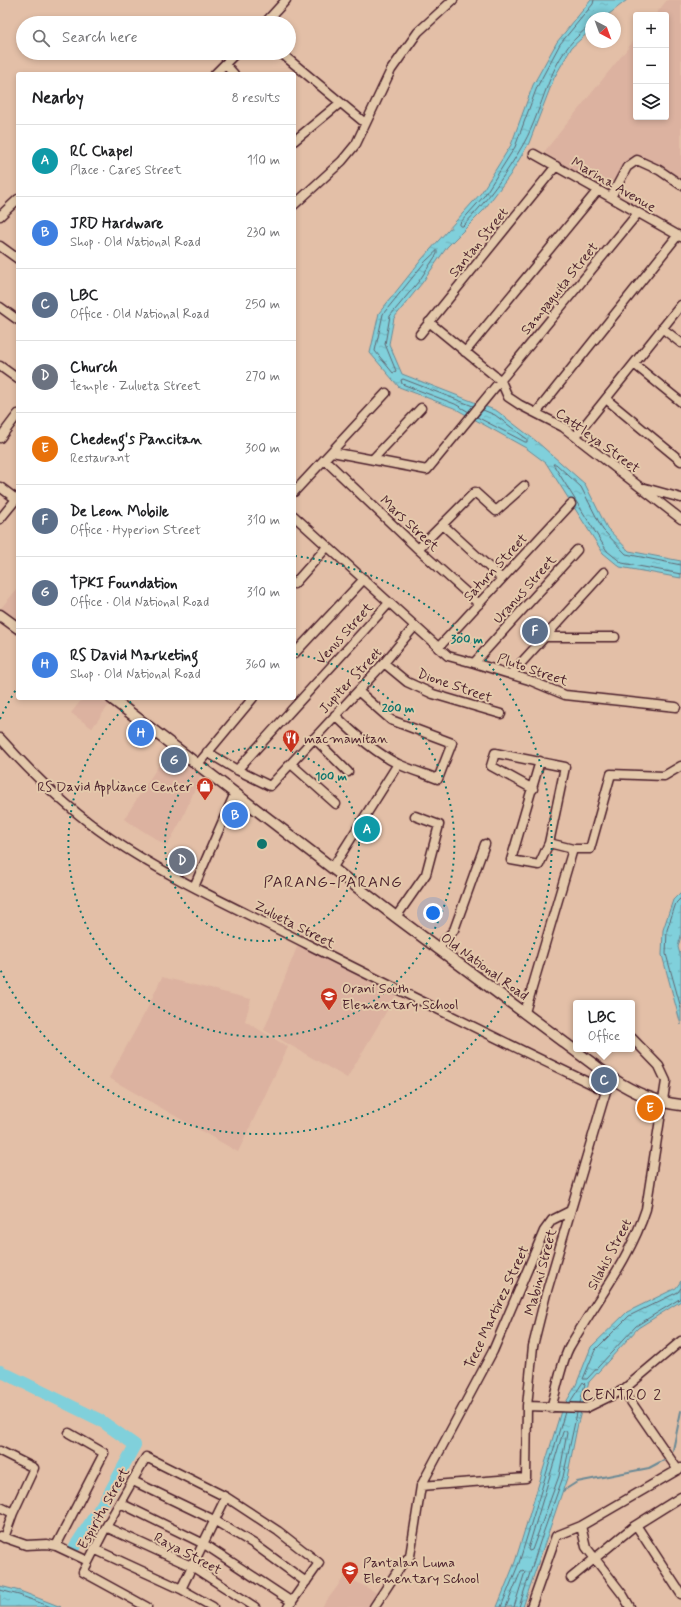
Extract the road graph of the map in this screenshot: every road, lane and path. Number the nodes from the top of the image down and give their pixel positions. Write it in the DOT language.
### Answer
graph roads {
  1 [pos="286,0"];
  2 [pos="453,0"];
  3 [pos="271,16"];
  4 [pos="229,60"];
  5 [pos="289,60"];
  6 [pos="225,64"];
  7 [pos="217,72"];
  8 [pos="232,72"];
  9 [pos="340,104"];
  10 [pos="365,123"];
  11 [pos="296,137"];
  12 [pos="534,154"];
  13 [pos="556,166"];
  14 [pos="681,185"];
  15 [pos="598,190"];
  16 [pos="611,197"];
  17 [pos="16,202"];
  18 [pos="296,203"];
  19 [pos="638,213"];
  20 [pos="0,216"];
  21 [pos="679,236"];
  22 [pos="0,246"];
  23 [pos="16,258"];
  24 [pos="681,305"];
  25 [pos="0,307"];
  26 [pos="16,319"];
  27 [pos="429,322"];
  28 [pos="662,328"];
  29 [pos="420,334"];
  30 [pos="681,343"];
  31 [pos="465,352"];
  32 [pos="634,364"];
  33 [pos="0,366"];
  34 [pos="16,378"];
  35 [pos="501,381"];
  36 [pos="386,393"];
  37 [pos="606,399"];
  38 [pos="681,402"];
  39 [pos="421,408"];
  40 [pos="536,413"];
  41 [pos="16,416"];
  42 [pos="2,432"];
  43 [pos="576,436"];
  44 [pos="332,452"];
  45 [pos="373,459"];
  46 [pos="325,460"];
  47 [pos="681,461"];
  48 [pos="524,486"];
  49 [pos="0,487"];
  50 [pos="641,487"];
  51 [pos="296,490"];
  52 [pos="16,497"];
  53 [pos="681,498"];
  54 [pos="16,499"];
  55 [pos="571,504"];
  56 [pos="296,518"];
  57 [pos="0,519"];
  58 [pos="681,519"];
  59 [pos="443,524"];
  60 [pos="327,547"];
  61 [pos="418,549"];
  62 [pos="577,550"];
  63 [pos="604,572"];
  64 [pos="501,578"];
  65 [pos="364,579"];
  66 [pos="296,582"];
  67 [pos="389,603"];
  68 [pos="479,604"];
  69 [pos="0,615"];
  70 [pos="415,626"];
  71 [pos="16,627"];
  72 [pos="545,637"];
  73 [pos="615,637"];
  74 [pos="438,648"];
  75 [pos="296,652"];
  76 [pos="384,663"];
  77 [pos="474,663"];
  78 [pos="512,674"];
  79 [pos="358,691"];
  80 [pos="114,700"];
  81 [pos="251,700"];
  82 [pos="676,707"];
  83 [pos="501,714"];
  84 [pos="335,715"];
  85 [pos="0,738"];
  86 [pos="314,738"];
  87 [pos="207,752"];
  88 [pos="540,761"];
  89 [pos="198,764"];
  90 [pos="291,764"];
  91 [pos="398,764"];
  92 [pos="681,766"];
  93 [pos="237,770"];
  94 [pos="348,772"];
  95 [pos="533,789"];
  96 [pos="235,793"];
  97 [pos="336,804"];
  98 [pos="415,816"];
  99 [pos="549,843"];
  100 [pos="485,844"];
  101 [pos="573,849"];
  102 [pos="333,867"];
  103 [pos="194,887"];
  104 [pos="396,917"];
  105 [pos="438,948"];
  106 [pos="525,1012"];
  107 [pos="635,1041"];
  108 [pos="573,1049"];
  109 [pos="578,1052"];
  110 [pos="613,1079"];
  111 [pos="606,1091"];
  112 [pos="661,1103"];
  113 [pos="681,1105"];
  114 [pos="570,1211"];
  115 [pos="681,1341"];
  116 [pos="624,1390"];
  117 [pos="527,1406"];
  118 [pos="551,1408"];
  119 [pos="69,1433"];
  120 [pos="0,1451"];
  121 [pos="679,1469"];
  122 [pos="133,1481"];
  123 [pos="421,1486"];
  124 [pos="226,1497"];
  125 [pos="681,1497"];
  126 [pos="120,1504"];
  127 [pos="0,1507"];
  128 [pos="12,1513"];
  129 [pos="214,1520"];
  130 [pos="636,1525"];
  131 [pos="581,1526"];
  132 [pos="106,1527"];
  133 [pos="2,1537"];
  134 [pos="204,1544"];
  135 [pos="58,1547"];
  136 [pos="94,1549"];
  137 [pos="595,1558"];
  138 [pos="86,1560"];
  139 [pos="193,1567"];
  140 [pos="571,1578"];
  141 [pos="306,1582"];
  142 [pos="181,1589"];
  143 [pos="681,1594"];
  144 [pos="290,1605"];
  145 [pos="147,1607"];
  146 [pos="213,1607"];
  147 [pos="255,1607"];
  148 [pos="374,1607"];
  149 [pos="531,1607"];
  150 [pos="630,1607"];
  1 -- 3 [label="street"];
  2 -- 10 [label="street"];
  4 -- 6 [label="street"];
  5 -- 9 [label="street"];
  6 -- 7 [label="street"];
  6 -- 8 [label="street"];
  9 -- 10 [label="street"];
  9 -- 11 [label="street"];
  10 -- 18 [label="street"];
  12 -- 13 [label="street, Marina Avenue"];
  13 -- 15 [label="street, Marina Avenue"];
  13 -- 27 [label="street, Santan Street"];
  14 -- 16 [label="street"];
  15 -- 16 [label="street, Marina Avenue"];
  15 -- 31 [label="street"];
  16 -- 19 [label="street, Marina Avenue"];
  17 -- 20 [label="street"];
  19 -- 21 [label="street, Marina Avenue"];
  19 -- 35 [label="street, Sampaguita Street"];
  21 -- 40 [label="street"];
  22 -- 23 [label="street"];
  24 -- 28 [label="street"];
  25 -- 26 [label="street"];
  27 -- 29 [label="street, Santan Street"];
  27 -- 31 [label="street, Cattleya Street"];
  28 -- 30 [label="street"];
  28 -- 32 [label="street"];
  31 -- 35 [label="street, Cattleya Street"];
  32 -- 37 [label="street"];
  32 -- 38 [label="street"];
  33 -- 34 [label="street"];
  35 -- 40 [label="street, Cattleya Street"];
  35 -- 45 [label="street, Sampaguita Street"];
  36 -- 44 [label="street"];
  37 -- 43 [label="street"];
  37 -- 47 [label="street"];
  39 -- 45 [label="street"];
  40 -- 43 [label="street, Cattleya Street"];
  41 -- 42 [label="street"];
  43 -- 50 [label="street, Cattleya Street"];
  44 -- 45 [label="street"];
  44 -- 46 [label="street"];
  46 -- 51 [label="street"];
  46 -- 61 [label="street, Mars Street"];
  48 -- 59 [label="street"];
  49 -- 52 [label="street"];
  50 -- 53 [label="street"];
  50 -- 58 [label="street, Cattleya Street"];
  54 -- 57 [label="street"];
  55 -- 64 [label="street, Saturn Street"];
  56 -- 60 [label="street, Pluto Street"];
  59 -- 61 [label="street"];
  59 -- 64 [label="street"];
  60 -- 65 [label="street, Pluto Street"];
  60 -- 66 [label="street"];
  61 -- 68 [label="street, Mars Street"];
  62 -- 77 [label="street, Uranus Street"];
  63 -- 72 [label="street"];
  64 -- 68 [label="street, Saturn Street"];
  65 -- 67 [label="street, Pluto Street"];
  65 -- 75 [label="street"];
  67 -- 70 [label="street, Pluto Street"];
  67 -- 93 [label="street, Venus Street"];
  68 -- 74 [label="street, Saturn Street"];
  69 -- 71 [label="main road"];
  70 -- 74 [label="street, Pluto Street"];
  70 -- 76 [label="street, Jupiter Street"];
  72 -- 73 [label="street"];
  72 -- 78 [label="street"];
  74 -- 77 [label="street, Pluto Street"];
  76 -- 79 [label="street, Jupiter Street"];
  76 -- 83 [label="street, Dione Street"];
  77 -- 78 [label="street, Pluto Street"];
  78 -- 82 [label="street, Pluto Street"];
  79 -- 84 [label="street, Jupiter Street"];
  79 -- 91 [label="street"];
  80 -- 89 [label="main road, Old National Road"];
  81 -- 87 [label="street"];
  84 -- 86 [label="street, Jupiter Street"];
  84 -- 91 [label="street"];
  85 -- 103 [label="street, Zulueta Street"];
  86 -- 90 [label="street, Jupiter Street"];
  86 -- 94 [label="street"];
  87 -- 89 [label="street"];
  87 -- 93 [label="street"];
  88 -- 95 [label="street"];
  88 -- 95 [label="street"];
  88 -- 99 [label="street"];
  89 -- 96 [label="main road, Old National Road"];
  90 -- 93 [label="street, Jupiter Street"];
  90 -- 97 [label="street"];
  91 -- 102 [label="street"];
  92 -- 101 [label="street"];
  95 -- 99 [label="street"];
  96 -- 102 [label="main road, Old National Road"];
  96 -- 103 [label="street"];
  98 -- 104 [label="street"];
  99 -- 101 [label="street"];
  100 -- 105 [label="street"];
  101 -- 106 [label="street"];
  102 -- 104 [label="main road, Old National Road"];
  103 -- 111 [label="street, Zulueta Street"];
  104 -- 105 [label="main road, Old National Road"];
  105 -- 106 [label="main road, Old National Road"];
  106 -- 108 [label="main road, Old National Road"];
  107 -- 112 [label="street, Silahis Street"];
  109 -- 110 [label="main road, Old National Road"];
  110 -- 111 [label="street, Mabini Street"];
  110 -- 112 [label="main road, Old National Road"];
  111 -- 114 [label="street, Mabini Street"];
  112 -- 113 [label="main road, Old National Road"];
  112 -- 118 [label="street, Silahis Street"];
  114 -- 117 [label="street, Mabini Street"];
  114 -- 123 [label="street, Trece Martirez Street"];
  115 -- 116 [label="street"];
  116 -- 118 [label="street"];
  116 -- 121 [label="street"];
  117 -- 118 [label="street"];
  117 -- 123 [label="street, Mabini Street"];
  119 -- 135 [label="street"];
  120 -- 128 [label="street"];
  121 -- 131 [label="street"];
  122 -- 124 [label="street, Espiritu Street"];
  122 -- 126 [label="street, Espiritu Street"];
  122 -- 129 [label="street"];
  123 -- 148 [label="street, Trece Martirez Street"];
  124 -- 129 [label="street"];
  124 -- 141 [label="street"];
  125 -- 130 [label="street"];
  126 -- 132 [label="street, Espiritu Street"];
  126 -- 134 [label="street"];
  127 -- 128 [label="street"];
  128 -- 133 [label="street"];
  129 -- 134 [label="street"];
  129 -- 141 [label="street"];
  130 -- 137 [label="street"];
  130 -- 143 [label="street"];
  131 -- 137 [label="street"];
  131 -- 149 [label="street"];
  132 -- 136 [label="street, Espiritu Street"];
  132 -- 139 [label="street, Raya Street"];
  133 -- 135 [label="street"];
  134 -- 139 [label="street"];
  134 -- 144 [label="street"];
  135 -- 138 [label="street"];
  136 -- 138 [label="street, Espiritu Street"];
  136 -- 142 [label="street"];
  137 -- 140 [label="street"];
  137 -- 150 [label="street"];
  138 -- 145 [label="street, Espiritu Street"];
  139 -- 142 [label="street"];
  139 -- 147 [label="street, Raya Street"];
  141 -- 144 [label="street"];
  142 -- 146 [label="street"];
}
